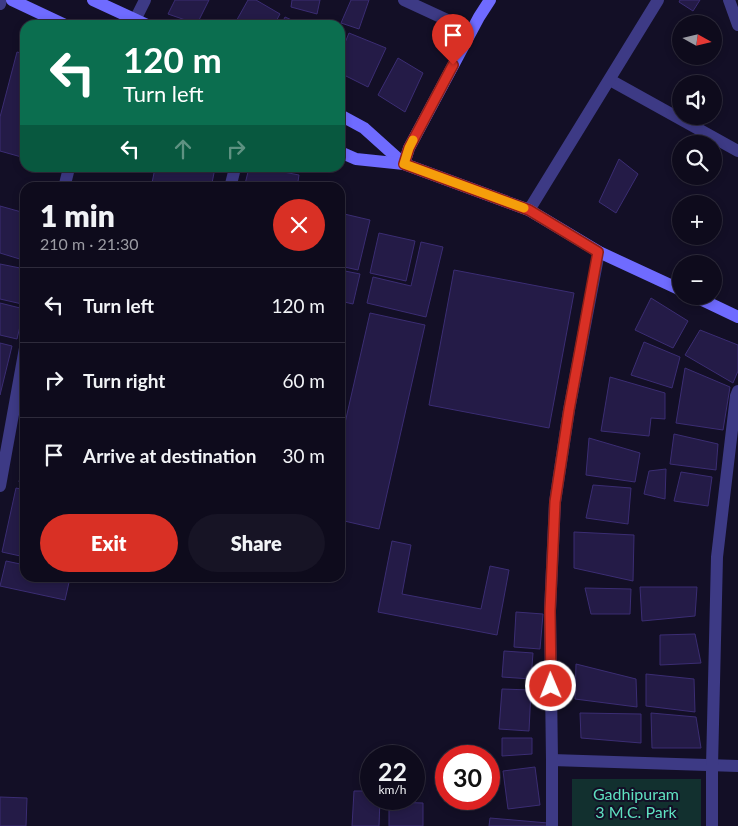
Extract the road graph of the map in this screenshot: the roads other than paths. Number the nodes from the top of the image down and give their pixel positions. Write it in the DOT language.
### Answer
graph roads {
  1 [pos="1,0"];
  2 [pos="12,0"];
  3 [pos="93,0"];
  4 [pos="145,0"];
  5 [pos="404,0"];
  6 [pos="490,0"];
  7 [pos="658,0"];
  8 [pos="729,0"];
  9 [pos="0,4"];
  10 [pos="54,20"];
  11 [pos="137,20"];
  12 [pos="141,20"];
  13 [pos="738,26"];
  14 [pos="471,31"];
  15 [pos="610,80"];
  16 [pos="345,118"];
  17 [pos="738,151"];
  18 [pos="345,154"];
  19 [pos="404,164"];
  20 [pos="529,210"];
  21 [pos="598,252"];
  22 [pos="672,286"];
  23 [pos="714,305"];
  24 [pos="738,316"];
  25 [pos="20,376"];
  26 [pos="738,391"];
  27 [pos="0,486"];
  28 [pos="552,760"];
  29 [pos="712,766"];
  30 [pos="738,766"];
  31 [pos="552,826"];
  32 [pos="712,826"];
  1 -- 9 [label="street"];
  2 -- 10 [label="main road"];
  3 -- 11 [label="main road"];
  4 -- 12 [label="street"];
  5 -- 14 [label="street"];
  6 -- 14 [label="main road"];
  7 -- 15 [label="street"];
  8 -- 13 [label="street"];
  14 -- 19 [label="main road"];
  15 -- 17 [label="street"];
  15 -- 20 [label="street"];
  16 -- 19 [label="main road"];
  18 -- 19 [label="main road"];
  19 -- 20 [label="main road"];
  20 -- 21 [label="main road"];
  21 -- 22 [label="main road"];
  21 -- 28 [label="street"];
  23 -- 24 [label="main road"];
  25 -- 27 [label="street"];
  26 -- 29 [label="street"];
  28 -- 29 [label="street"];
  28 -- 31 [label="street"];
  29 -- 30 [label="street"];
  29 -- 32 [label="street"];
}
